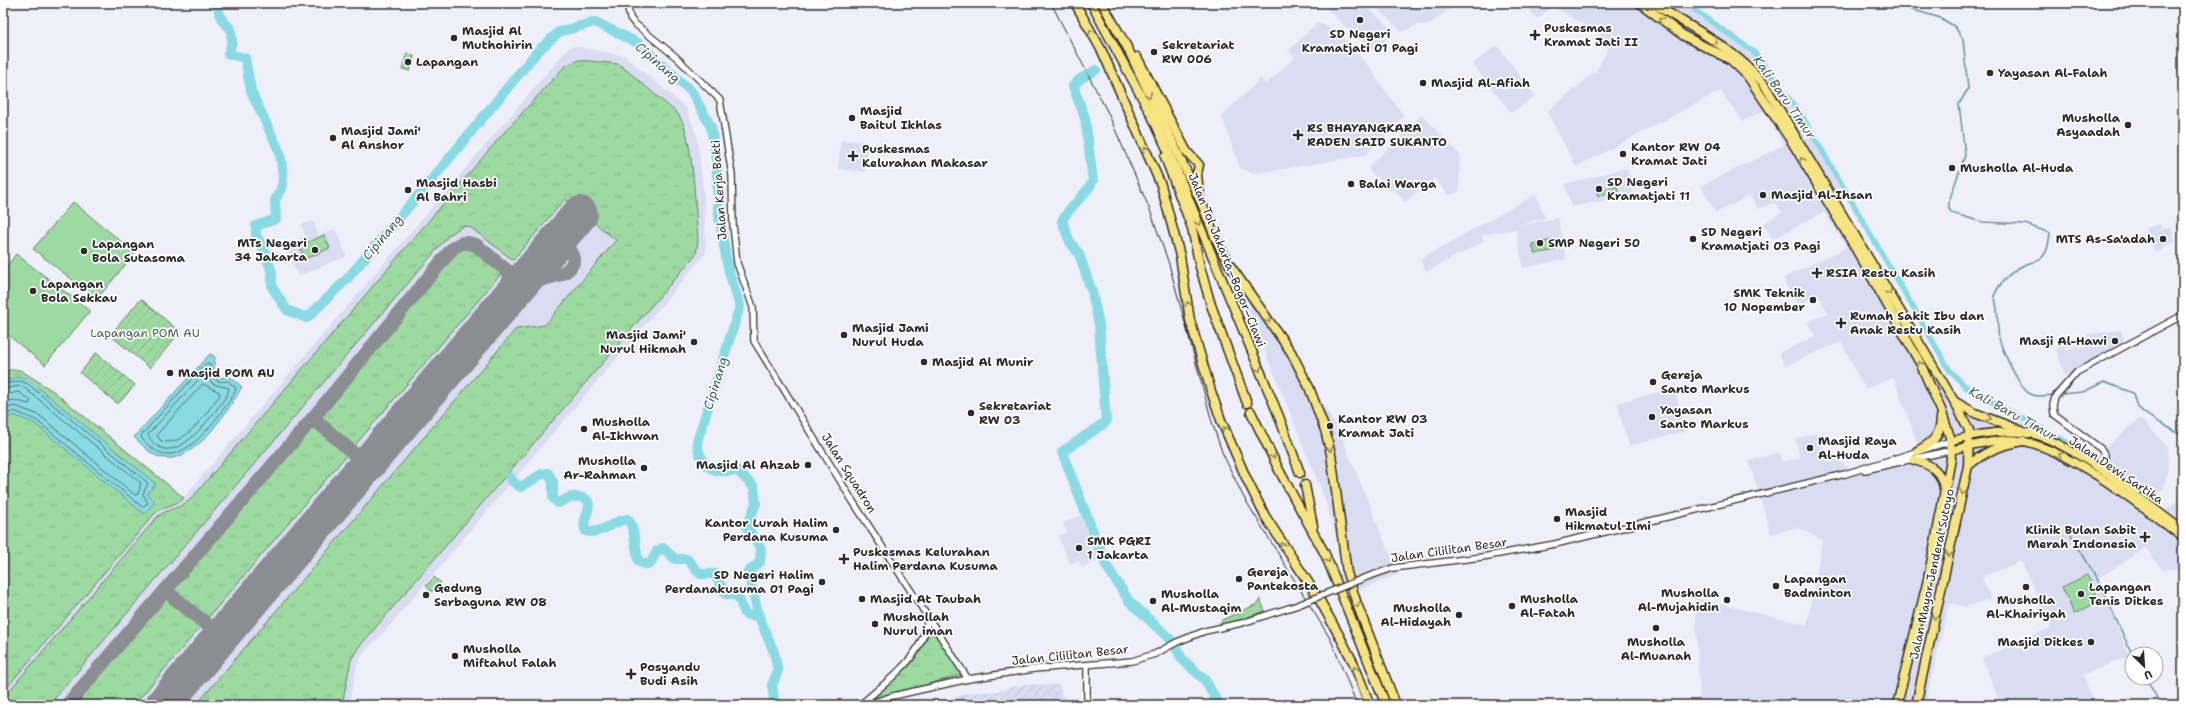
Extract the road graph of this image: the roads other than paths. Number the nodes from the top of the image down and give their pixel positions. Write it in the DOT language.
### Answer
graph roads {
  1 [pos="627,3"];
  2 [pos="1075,3"];
  3 [pos="1091,3"];
  4 [pos="1102,3"];
  5 [pos="1640,3"];
  6 [pos="1653,3"];
  7 [pos="1126,47"];
  8 [pos="1123,61"];
  9 [pos="1202,204"];
  10 [pos="2183,315"];
  11 [pos="754,341"];
  12 [pos="1954,401"];
  13 [pos="1247,403"];
  14 [pos="1941,410"];
  15 [pos="1251,412"];
  16 [pos="2027,433"];
  17 [pos="1965,438"];
  18 [pos="1951,441"];
  19 [pos="2023,441"];
  20 [pos="1966,448"];
  21 [pos="1952,450"];
  22 [pos="1917,451"];
  23 [pos="1914,460"];
  24 [pos="1968,466"];
  25 [pos="1855,471"];
  26 [pos="1300,473"];
  27 [pos="2105,473"];
  28 [pos="1305,485"];
  29 [pos="1944,494"];
  30 [pos="2183,530"];
  31 [pos="1315,534"];
  32 [pos="2183,538"];
  33 [pos="928,615"];
  34 [pos="1087,666"];
  35 [pos="968,679"];
  36 [pos="860,705"];
  37 [pos="865,705"];
  38 [pos="1087,705"];
  39 [pos="1370,705"];
  40 [pos="1386,705"];
  41 [pos="1396,705"];
  42 [pos="1898,705"];
  43 [pos="1916,705"];
  1 -- 11 [label="street, Jalan Kerja Bakti"];
  39 -- 2 [label="highway, one-way"];
  3 -- 8 [label="highway, Jalan Tol Jakarta–Bogor–Ciawi"];
  4 -- 7 [label="highway"];
  14 -- 5 [label="highway, Jalan Mayor Jenderal Sutoyo, one-way"];
  6 -- 12 [label="highway, Jalan Mayor Jenderal Sutoyo, one-way"];
  7 -- 9 [label="highway, one-way"];
  7 -- 9 [label="highway"];
  8 -- 13 [label="highway, Jalan Tol Jakarta–Bogor–Ciawi"];
  8 -- 26 [label="highway, Jalan Tol Jakarta–Bogor–Ciawi, one-way"];
  9 -- 41 [label="highway, one-way"];
  10 -- 27 [label="street"];
  11 -- 33 [label="street, Jalan Squadron"];
  12 -- 16 [label="highway, one-way"];
  12 -- 17 [label="highway, Jalan Mayor Jenderal Sutoyo"];
  14 -- 18 [label="highway, Jalan Mayor Jenderal Sutoyo"];
  14 -- 22 [label="highway"];
  15 -- 31 [label="highway, one-way"];
  16 -- 17 [label="main road, Jalan Dewi Sartika"];
  16 -- 27 [label="main road, Jalan Dewi Sartika"];
  17 -- 18 [label="main road, Jalan Cililitan Besar"];
  17 -- 20 [label="highway, Jalan Mayor Jenderal Sutoyo"];
  18 -- 21 [label="highway, Jalan Mayor Jenderal Sutoyo"];
  18 -- 22 [label="street, Jalan Cililitan Besar"];
  19 -- 20 [label="main road, Jalan Dewi Sartika"];
  19 -- 24 [label="highway"];
  32 -- 19 [label="main road, Jalan Dewi Sartika, one-way"];
  20 -- 21 [label="main road, Jalan Cililitan Besar"];
  20 -- 24 [label="highway, Jalan Mayor Jenderal Sutoyo"];
  21 -- 23 [label="street, Jalan Cililitan Besar"];
  21 -- 29 [label="highway, Jalan Mayor Jenderal Sutoyo"];
  22 -- 25 [label="street, Jalan Cililitan Besar"];
  23 -- 25 [label="street, Jalan Cililitan Besar"];
  23 -- 29 [label="highway"];
  24 -- 43 [label="highway, Jalan Mayor Jenderal Sutoyo, one-way"];
  25 -- 34 [label="street, Jalan Cililitan Besar, bridge"];
  27 -- 30 [label="main road, Jalan Dewi Sartika"];
  28 -- 31 [label="highway"];
  29 -- 42 [label="highway, Jalan Mayor Jenderal Sutoyo"];
  31 -- 40 [label="highway, one-way"];
  33 -- 35 [label="street, Jalan Squadron"];
  33 -- 36 [label="street"];
  34 -- 35 [label="street, Jalan Cililitan Besar"];
  34 -- 38 [label="street"];
  35 -- 37 [label="street, Jalan Cililitan Besar"];
}
